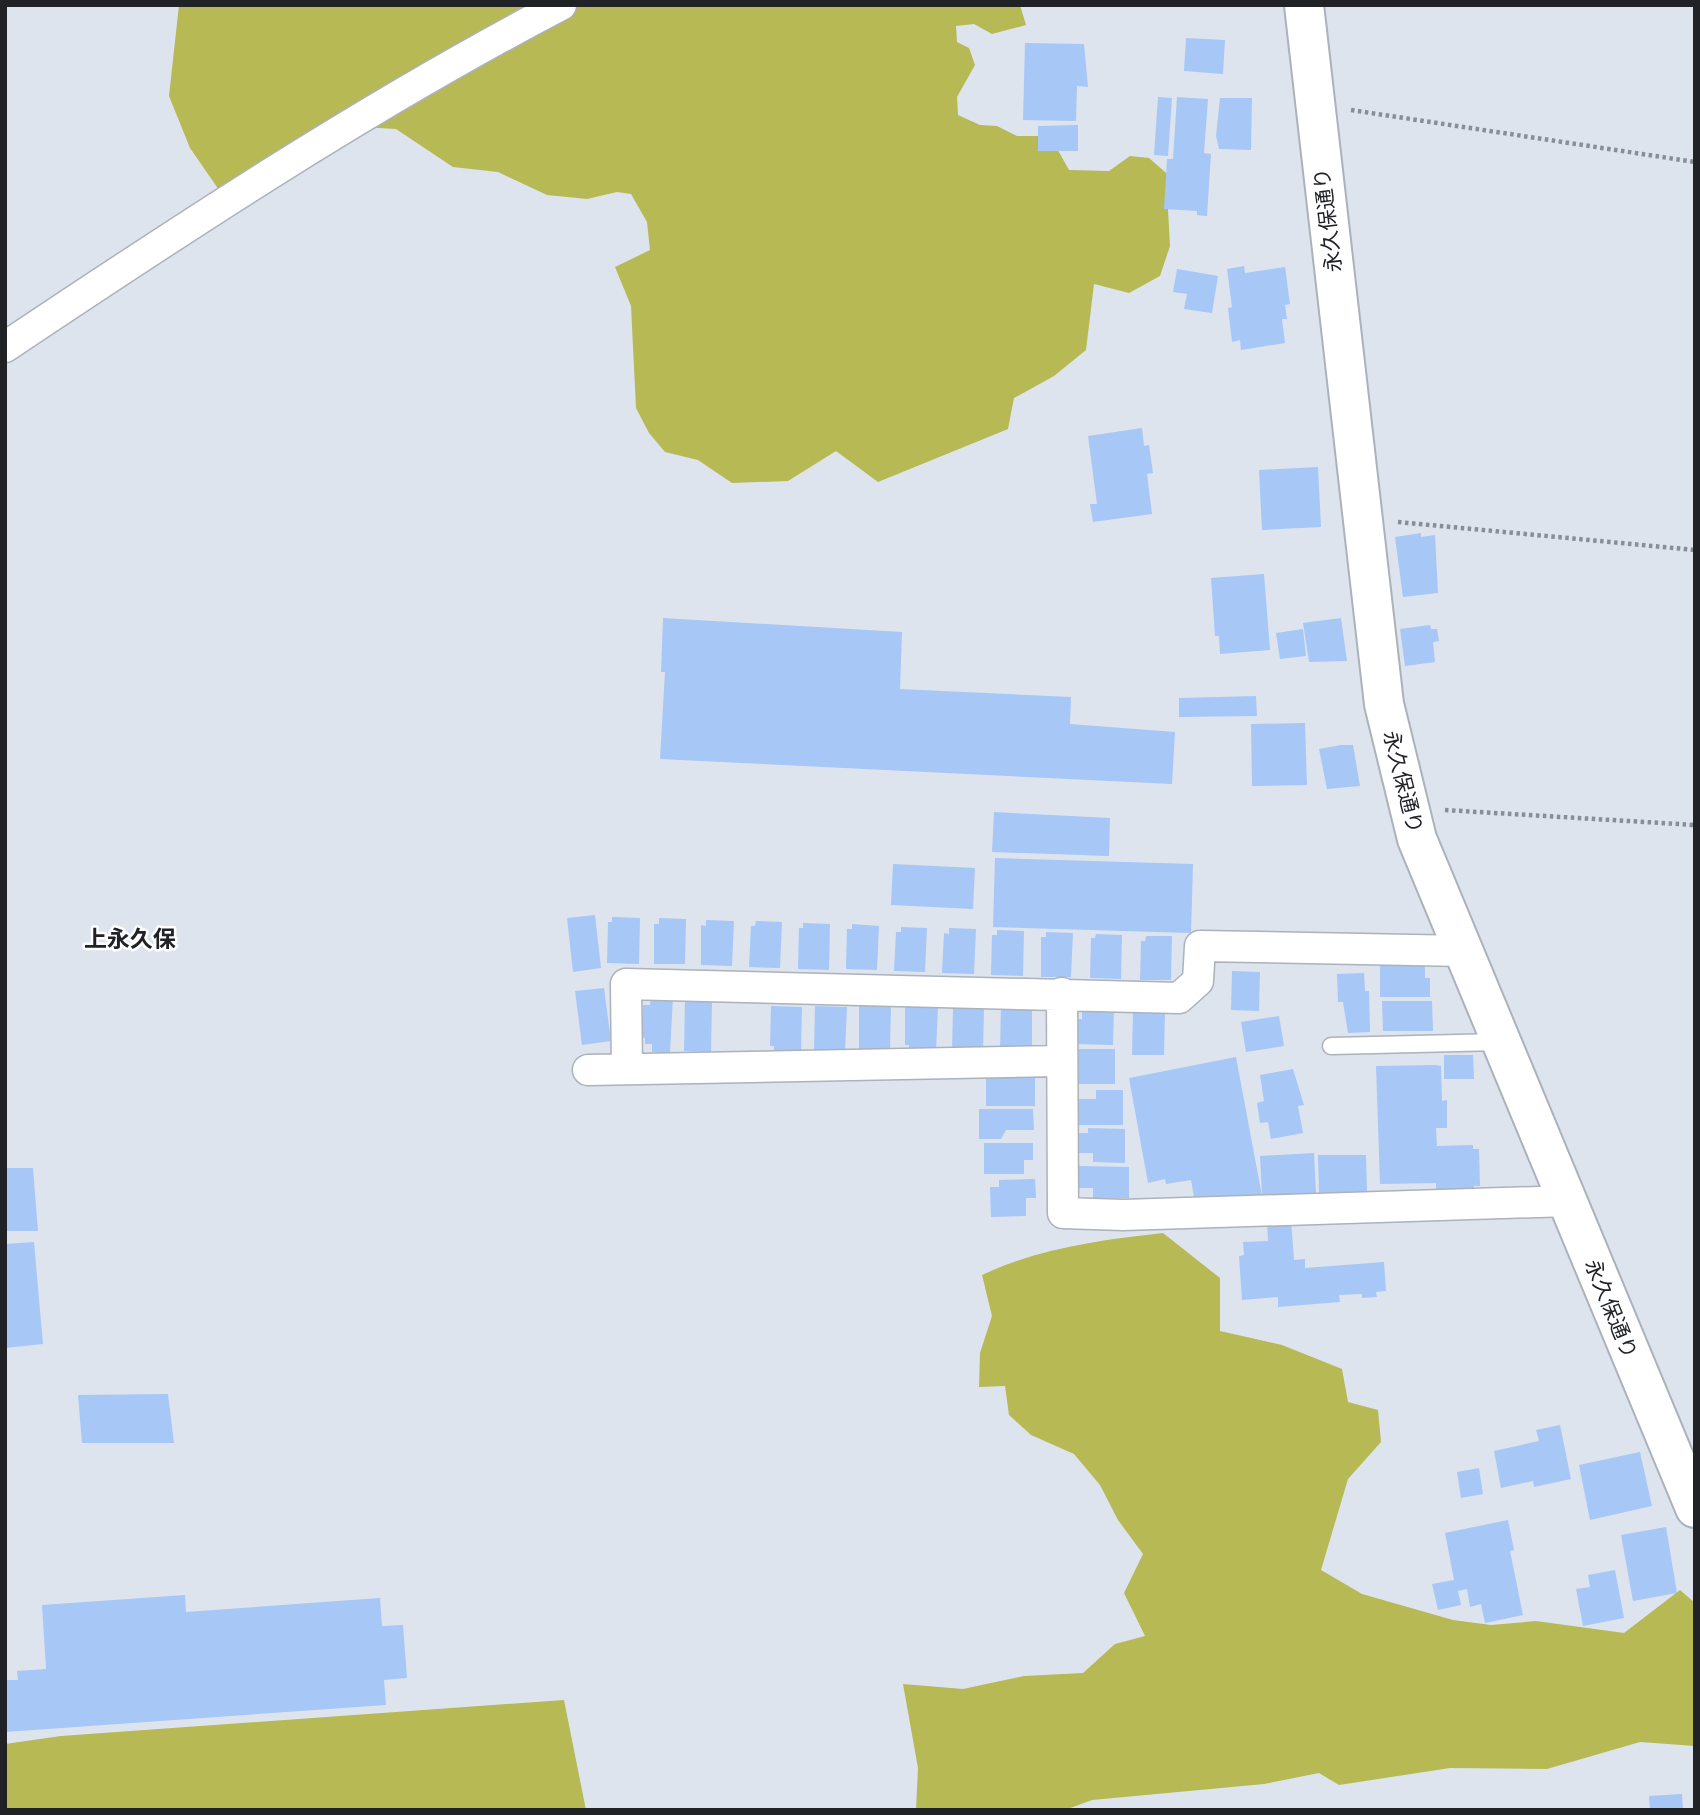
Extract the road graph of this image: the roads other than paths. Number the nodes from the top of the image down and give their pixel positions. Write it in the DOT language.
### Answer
graph roads {
  1 [pos="561,5"];
  2 [pos="1304,5"];
  3 [pos="5,347"];
  4 [pos="1464,951"];
  5 [pos="1062,993"];
  6 [pos="1502,1042"];
  7 [pos="1331,1046"];
  8 [pos="1061,1061"];
  9 [pos="628,1069"];
  10 [pos="587,1070"];
  11 [pos="1569,1201"];
  12 [pos="1695,1508"];
  1 -- 3 [label="street"];
  2 -- 4 [label="street, 永久保通り"];
  4 -- 5 [label="street"];
  4 -- 6 [label="street, 永久保通り"];
  5 -- 8 [label="street"];
  5 -- 9 [label="street"];
  6 -- 7 [label="lane"];
  6 -- 11 [label="street, 永久保通り"];
  8 -- 9 [label="street"];
  8 -- 11 [label="street"];
  9 -- 10 [label="street"];
  11 -- 12 [label="street, 永久保通り"];
}
